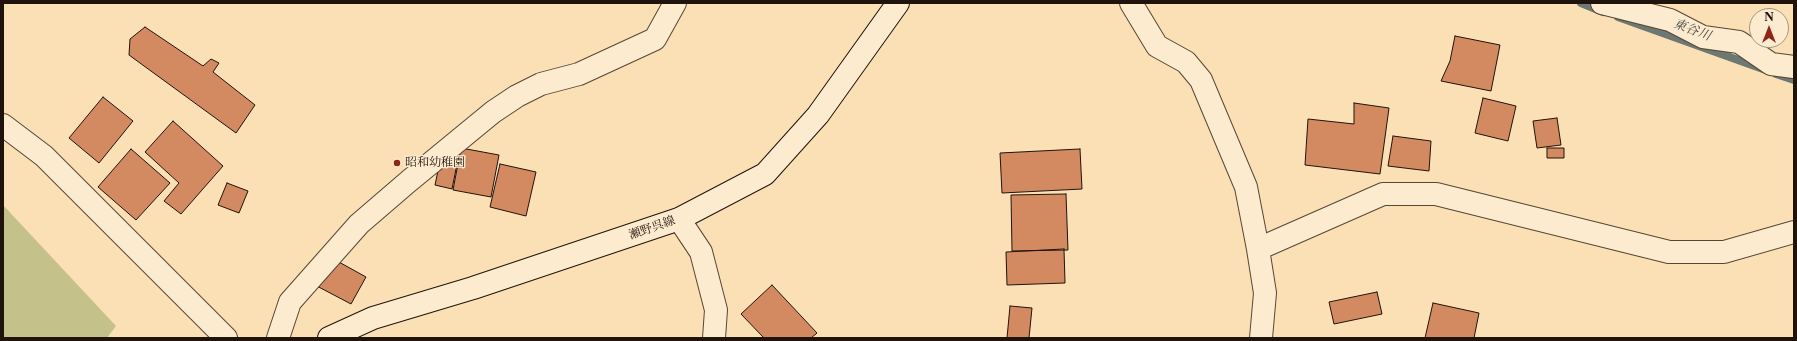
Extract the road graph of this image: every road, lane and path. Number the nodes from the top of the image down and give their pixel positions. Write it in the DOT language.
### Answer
graph roads {
  1 [pos="675,3"];
  2 [pos="898,3"];
  3 [pos="1131,3"];
  4 [pos="1602,3"];
  5 [pos="1794,67"];
  6 [pos="3,125"];
  7 [pos="679,219"];
  8 [pos="1794,232"];
  9 [pos="1258,249"];
  10 [pos="226,338"];
  11 [pos="278,338"];
  12 [pos="329,338"];
  13 [pos="714,338"];
  14 [pos="1261,338"];
  1 -- 11 [label="street"];
  2 -- 7 [label="street, 瀬野呉線"];
  3 -- 9 [label="street"];
  4 -- 5 [label="street"];
  6 -- 10 [label="street"];
  7 -- 12 [label="street, 瀬野呉線"];
  7 -- 13 [label="street"];
  8 -- 9 [label="street"];
  9 -- 14 [label="street"];
}
